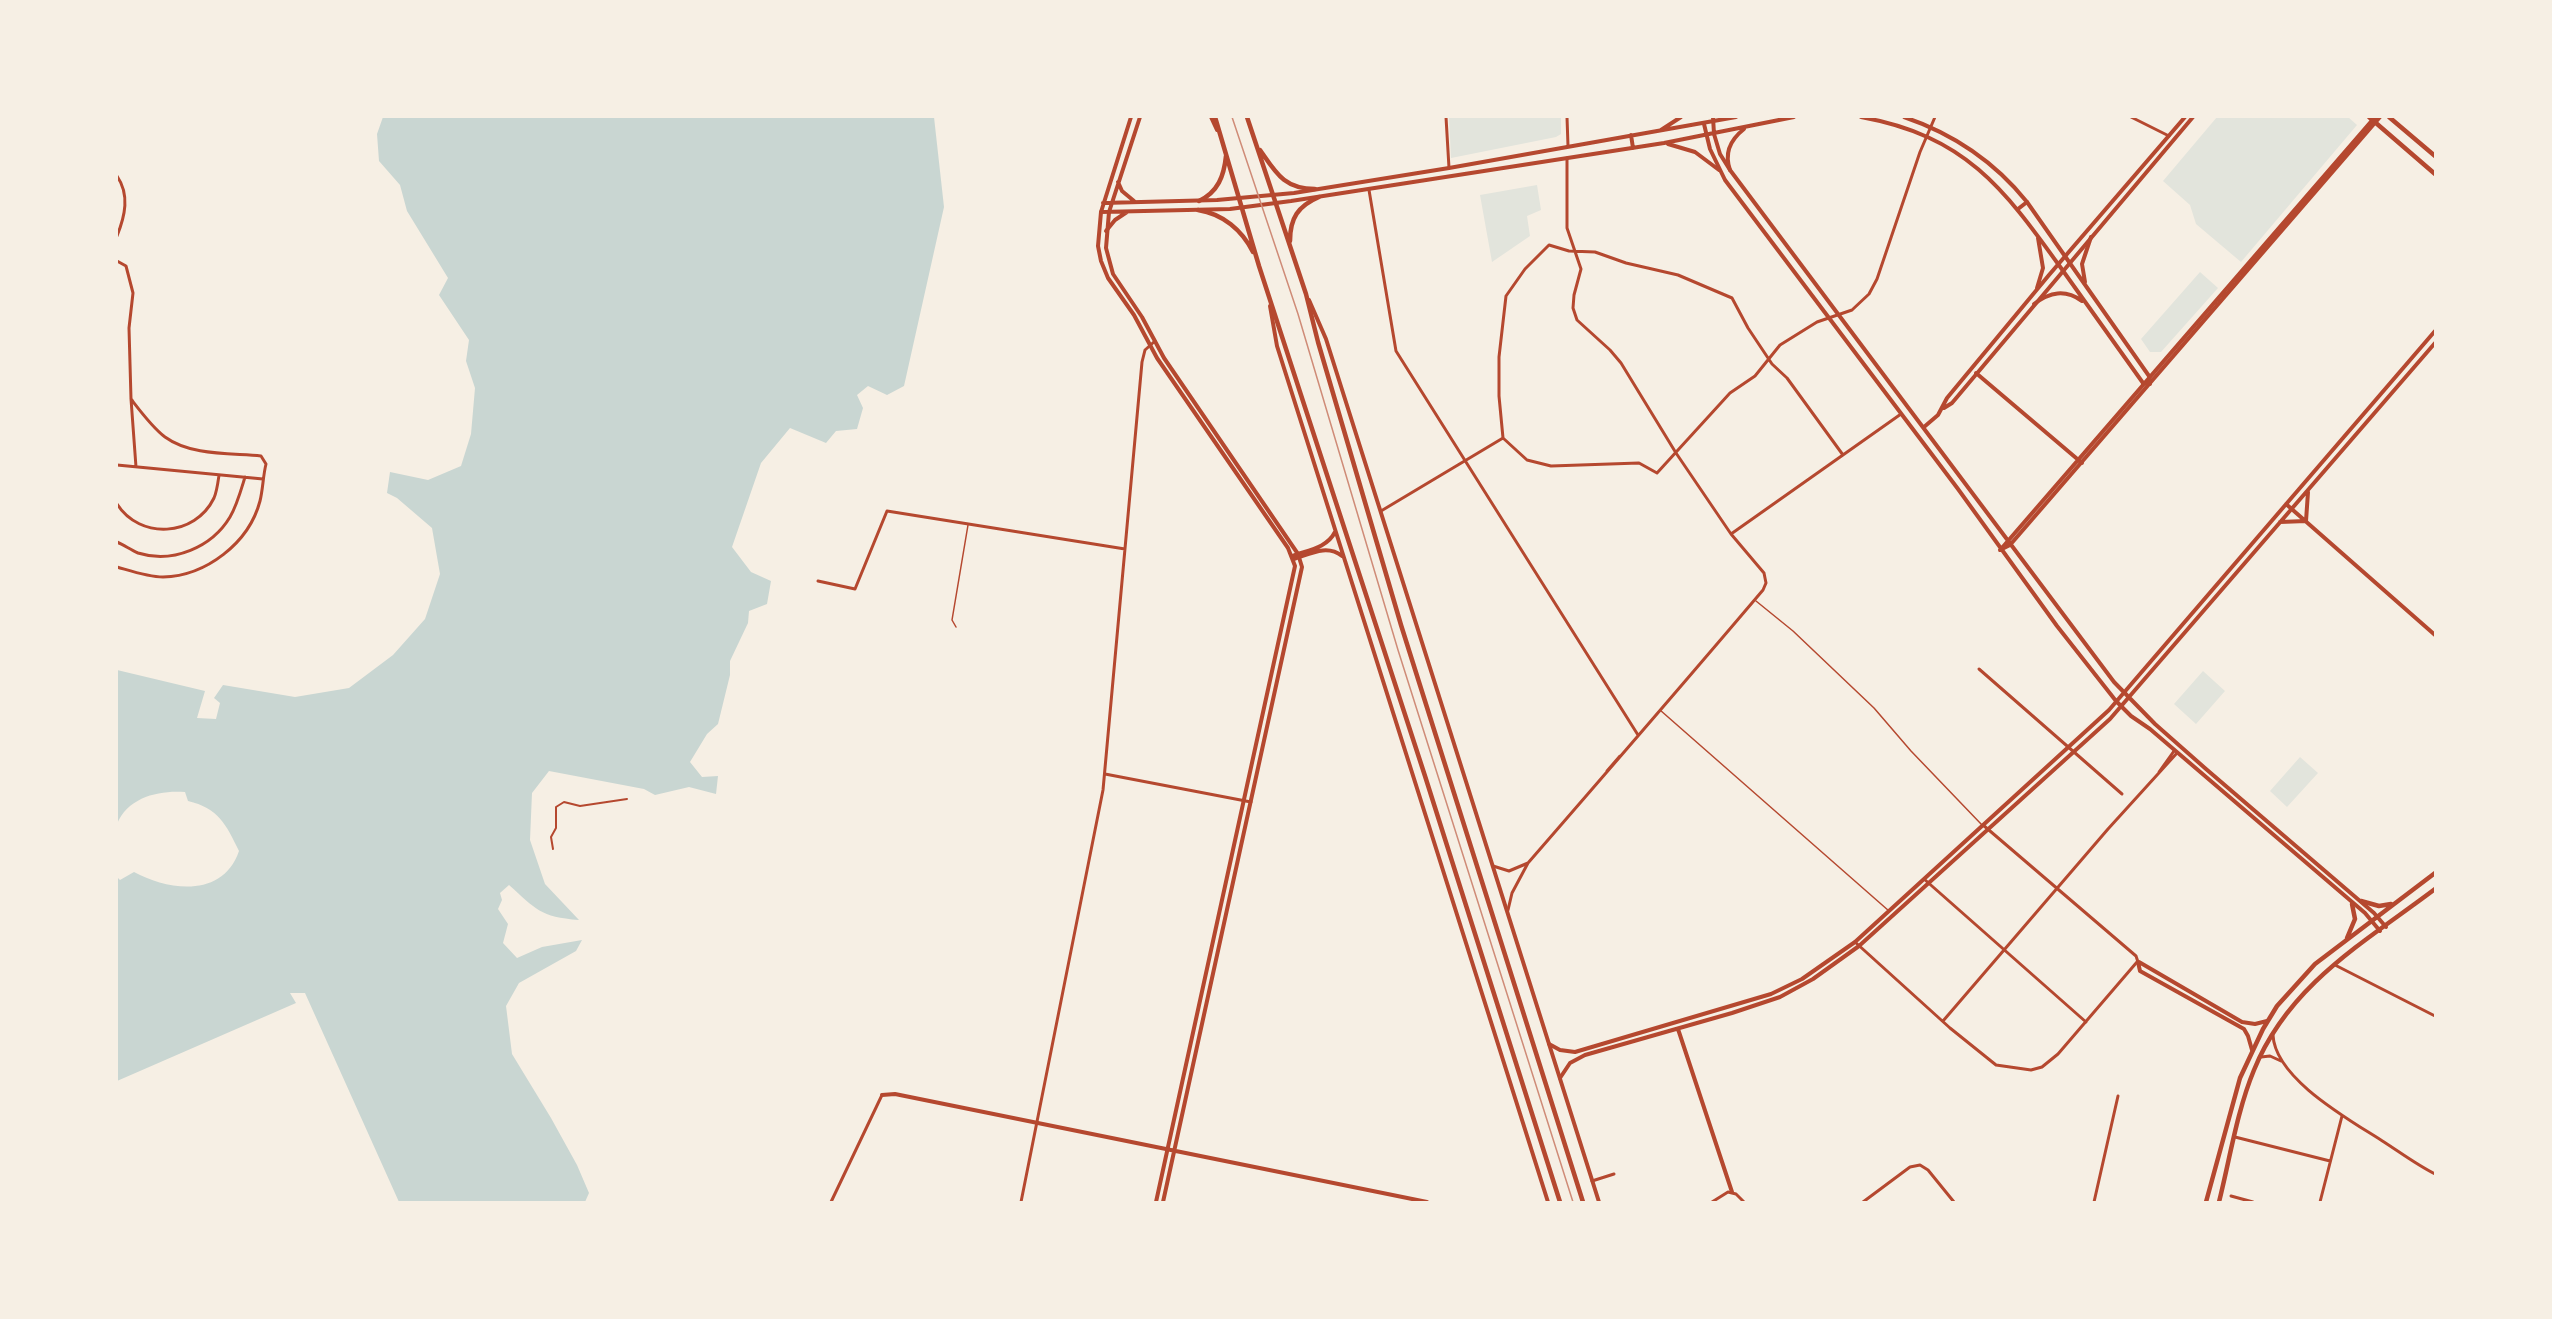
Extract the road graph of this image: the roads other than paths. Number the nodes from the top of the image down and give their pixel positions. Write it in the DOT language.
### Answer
graph roads {
  1 [pos="1131,117"];
  2 [pos="1140,117"];
  3 [pos="1213,117"];
  4 [pos="1248,117"];
  5 [pos="1446,117"];
  6 [pos="1567,117"];
  7 [pos="1681,117"];
  8 [pos="1704,117"];
  9 [pos="1736,117"];
  10 [pos="1794,117"];
  11 [pos="1861,117"];
  12 [pos="1904,117"];
  13 [pos="1935,117"];
  14 [pos="2132,117"];
  15 [pos="2185,117"];
  16 [pos="2193,117"];
  17 [pos="2389,117"];
  18 [pos="1784,118"];
  19 [pos="1713,119"];
  20 [pos="2374,119"];
  21 [pos="1704,124"];
  22 [pos="1931,127"];
  23 [pos="1747,128"];
  24 [pos="1660,130"];
  25 [pos="1714,134"];
  26 [pos="1631,135"];
  27 [pos="1706,135"];
  28 [pos="1927,136"];
  29 [pos="2169,136"];
  30 [pos="1664,143"];
  31 [pos="1256,144"];
  32 [pos="1568,146"];
  33 [pos="1633,148"];
  34 [pos="1226,153"];
  35 [pos="2435,156"];
  36 [pos="1567,158"];
  37 [pos="1449,168"];
  38 [pos="1719,170"];
  39 [pos="1730,170"];
  40 [pos="2435,174"];
  41 [pos="117,176"];
  42 [pos="1118,182"];
  43 [pos="1315,189"];
  44 [pos="1370,190"];
  45 [pos="1272,195"];
  46 [pos="1319,197"];
  47 [pos="1240,199"];
  48 [pos="1199,201"];
  49 [pos="1137,202"];
  50 [pos="2027,202"];
  51 [pos="1103,203"];
  52 [pos="1111,203"];
  53 [pos="1275,203"];
  54 [pos="1242,207"];
  55 [pos="2018,209"];
  56 [pos="1198,210"];
  57 [pos="1131,211"];
  58 [pos="1101,212"];
  59 [pos="1109,212"];
  60 [pos="119,225"];
  61 [pos="1106,231"];
  62 [pos="2037,235"];
  63 [pos="117,236"];
  64 [pos="2091,237"];
  65 [pos="1290,247"];
  66 [pos="1575,250"];
  67 [pos="2065,256"];
  68 [pos="117,261"];
  69 [pos="2069,262"];
  70 [pos="2058,264"];
  71 [pos="1259,266"];
  72 [pos="2063,270"];
  73 [pos="2086,286"];
  74 [pos="2037,288"];
  75 [pos="1268,291"];
  76 [pos="1306,294"];
  77 [pos="2034,304"];
  78 [pos="2089,306"];
  79 [pos="1838,314"];
  80 [pos="1828,317"];
  81 [pos="2435,331"];
  82 [pos="1155,341"];
  83 [pos="2435,343"];
  84 [pos="1150,344"];
  85 [pos="1768,357"];
  86 [pos="1976,374"];
  87 [pos="2149,376"];
  88 [pos="2143,383"];
  89 [pos="2150,384"];
  90 [pos="130,399"];
  91 [pos="1943,408"];
  92 [pos="1901,414"];
  93 [pos="1924,427"];
  94 [pos="1503,438"];
  95 [pos="1676,453"];
  96 [pos="1843,455"];
  97 [pos="2077,459"];
  98 [pos="1467,461"];
  99 [pos="2082,463"];
  100 [pos="117,465"];
  101 [pos="136,467"];
  102 [pos="219,475"];
  103 [pos="245,477"];
  104 [pos="263,479"];
  105 [pos="2308,489"];
  106 [pos="117,504"];
  107 [pos="2286,504"];
  108 [pos="2292,508"];
  109 [pos="1381,511"];
  110 [pos="2306,521"];
  111 [pos="2280,522"];
  112 [pos="968,524"];
  113 [pos="1336,531"];
  114 [pos="1731,534"];
  115 [pos="2007,540"];
  116 [pos="117,542"];
  117 [pos="2010,545"];
  118 [pos="1125,549"];
  119 [pos="2000,550"];
  120 [pos="1299,556"];
  121 [pos="1293,557"];
  122 [pos="1344,559"];
  123 [pos="117,567"];
  124 [pos="818,581"];
  125 [pos="1754,600"];
  126 [pos="956,627"];
  127 [pos="2435,635"];
  128 [pos="1979,669"];
  129 [pos="2123,692"];
  130 [pos="2128,697"];
  131 [pos="2116,700"];
  132 [pos="2121,706"];
  133 [pos="1660,710"];
  134 [pos="1638,735"];
  135 [pos="2068,747"];
  136 [pos="2073,752"];
  137 [pos="2176,752"];
  138 [pos="1105,774"];
  139 [pos="2122,794"];
  140 [pos="627,799"];
  141 [pos="1244,801"];
  142 [pos="1251,802"];
  143 [pos="1985,827"];
  144 [pos="553,849"];
  145 [pos="1490,863"];
  146 [pos="1528,863"];
  147 [pos="2435,873"];
  148 [pos="1924,879"];
  149 [pos="1928,884"];
  150 [pos="2057,888"];
  151 [pos="2435,889"];
  152 [pos="2361,901"];
  153 [pos="2397,902"];
  154 [pos="2352,903"];
  155 [pos="1890,912"];
  156 [pos="2378,916"];
  157 [pos="1508,918"];
  158 [pos="2372,920"];
  159 [pos="2386,927"];
  160 [pos="2380,931"];
  161 [pos="2346,940"];
  162 [pos="1857,944"];
  163 [pos="2004,950"];
  164 [pos="2138,962"];
  165 [pos="2334,964"];
  166 [pos="2435,1016"];
  167 [pos="2268,1020"];
  168 [pos="1943,1021"];
  169 [pos="2086,1022"];
  170 [pos="1678,1029"];
  171 [pos="2273,1034"];
  172 [pos="1549,1044"];
  173 [pos="2252,1050"];
  174 [pos="2259,1057"];
  175 [pos="2282,1062"];
  176 [pos="1560,1078"];
  177 [pos="882,1095"];
  178 [pos="2118,1096"];
  179 [pos="2342,1116"];
  180 [pos="1038,1123"];
  181 [pos="2235,1137"];
  182 [pos="1168,1150"];
  183 [pos="1174,1151"];
  184 [pos="2331,1161"];
  185 [pos="1614,1174"];
  186 [pos="2435,1174"];
  187 [pos="1592,1181"];
  188 [pos="1730,1192"];
  189 [pos="2231,1196"];
  190 [pos="831,1202"];
  191 [pos="1021,1202"];
  192 [pos="1156,1202"];
  193 [pos="1163,1202"];
  194 [pos="1427,1202"];
  195 [pos="1548,1202"];
  196 [pos="1560,1202"];
  197 [pos="1583,1202"];
  198 [pos="1599,1202"];
  199 [pos="1712,1202"];
  200 [pos="1744,1202"];
  201 [pos="1863,1202"];
  202 [pos="1954,1202"];
  203 [pos="2094,1202"];
  204 [pos="2206,1202"];
  205 [pos="2219,1202"];
  206 [pos="2253,1202"];
  207 [pos="2320,1202"];
  1 -- 51 [label="street"];
  2 -- 42 [label="street"];
  3 -- 34 [label="main road"];
  4 -- 31 [label="main road"];
  5 -- 37 [label="street"];
  6 -- 32 [label="street"];
  7 -- 24 [label="street"];
  8 -- 21 [label="street"];
  9 -- 19 [label="street"];
  10 -- 18 [label="street"];
  11 -- 28 [label="street"];
  12 -- 22 [label="street"];
  13 -- 22 [label="street"];
  14 -- 29 [label="street"];
  15 -- 29 [label="street"];
  16 -- 64 [label="street"];
  17 -- 35 [label="main road"];
  18 -- 23 [label="street"];
  19 -- 21 [label="street"];
  19 -- 25 [label="street"];
  20 -- 40 [label="main road"];
  20 -- 87 [label="street"];
  20 -- 89 [label="street"];
  21 -- 24 [label="street"];
  21 -- 27 [label="street"];
  22 -- 28 [label="street"];
  22 -- 50 [label="street"];
  23 -- 25 [label="street"];
  23 -- 39 [label="street"];
  24 -- 26 [label="street"];
  25 -- 27 [label="street"];
  25 -- 39 [label="street"];
  26 -- 32 [label="street"];
  26 -- 33 [label="street"];
  27 -- 30 [label="street"];
  27 -- 38 [label="street"];
  28 -- 55 [label="street"];
  28 -- 79 [label="street"];
  29 -- 67 [label="street"];
  30 -- 33 [label="street"];
  30 -- 38 [label="street"];
  31 -- 43 [label="main road"];
  31 -- 45 [label="main road"];
  32 -- 37 [label="street"];
  33 -- 36 [label="street"];
  34 -- 47 [label="main road"];
  34 -- 48 [label="main road"];
  36 -- 44 [label="street"];
  36 -- 66 [label="street"];
  37 -- 43 [label="street"];
  38 -- 80 [label="street"];
  39 -- 79 [label="street"];
  41 -- 60 [label="street"];
  42 -- 49 [label="street"];
  42 -- 52 [label="street"];
  43 -- 45 [label="street"];
  44 -- 46 [label="street"];
  44 -- 98 [label="street"];
  45 -- 47 [label="street"];
  45 -- 53 [label="main road"];
  46 -- 53 [label="street"];
  46 -- 65 [label="main road"];
  47 -- 48 [label="street"];
  47 -- 54 [label="main road"];
  48 -- 49 [label="street"];
  49 -- 52 [label="street"];
  50 -- 55 [label="street"];
  50 -- 67 [label="street"];
  51 -- 52 [label="street"];
  51 -- 58 [label="street"];
  52 -- 59 [label="street"];
  53 -- 54 [label="street"];
  53 -- 65 [label="main road"];
  54 -- 56 [label="street"];
  54 -- 71 [label="main road"];
  55 -- 62 [label="street"];
  56 -- 57 [label="street"];
  56 -- 71 [label="main road"];
  57 -- 59 [label="street"];
  57 -- 61 [label="street"];
  58 -- 59 [label="street"];
  58 -- 84 [label="street"];
  59 -- 61 [label="street"];
  60 -- 63 [label="street"];
  61 -- 82 [label="street"];
  62 -- 70 [label="street"];
  62 -- 74 [label="street"];
  64 -- 69 [label="street"];
  64 -- 73 [label="street"];
  65 -- 76 [label="main road"];
  66 -- 85 [label="street"];
  66 -- 94 [label="street"];
  66 -- 95 [label="street"];
  67 -- 69 [label="street"];
  67 -- 70 [label="street"];
  68 -- 90 [label="street"];
  69 -- 72 [label="street"];
  69 -- 73 [label="street"];
  70 -- 72 [label="street"];
  70 -- 74 [label="street"];
  71 -- 75 [label="main road"];
  72 -- 77 [label="street"];
  72 -- 78 [label="street"];
  73 -- 87 [label="street"];
  74 -- 91 [label="street"];
  75 -- 113 [label="street"];
  75 -- 196 [label="main road"];
  76 -- 109 [label="street"];
  76 -- 197 [label="main road"];
  77 -- 78 [label="street"];
  77 -- 86 [label="street"];
  78 -- 88 [label="street"];
  79 -- 80 [label="street"];
  79 -- 93 [label="street"];
  80 -- 85 [label="street"];
  80 -- 92 [label="street"];
  81 -- 107 [label="street"];
  82 -- 84 [label="street"];
  82 -- 120 [label="street"];
  83 -- 105 [label="street"];
  84 -- 118 [label="street"];
  84 -- 121 [label="street"];
  85 -- 95 [label="street"];
  85 -- 96 [label="street"];
  86 -- 91 [label="street"];
  86 -- 97 [label="street"];
  87 -- 88 [label="street"];
  87 -- 89 [label="street"];
  88 -- 89 [label="street"];
  88 -- 97 [label="street"];
  89 -- 99 [label="street"];
  90 -- 101 [label="street"];
  90 -- 104 [label="street"];
  91 -- 93 [label="street"];
  92 -- 96 [label="street"];
  92 -- 119 [label="street"];
  93 -- 115 [label="street"];
  94 -- 95 [label="street"];
  94 -- 98 [label="street"];
  95 -- 114 [label="street"];
  96 -- 114 [label="street"];
  97 -- 99 [label="street"];
  97 -- 115 [label="street"];
  98 -- 109 [label="street"];
  98 -- 134 [label="street"];
  99 -- 117 [label="street"];
  100 -- 101 [label="street"];
  101 -- 102 [label="street"];
  102 -- 103 [label="street"];
  102 -- 106 [label="street"];
  103 -- 104 [label="street"];
  103 -- 116 [label="street"];
  104 -- 123 [label="street"];
  105 -- 108 [label="street"];
  105 -- 110 [label="street"];
  107 -- 108 [label="street"];
  107 -- 129 [label="street"];
  108 -- 110 [label="street"];
  108 -- 111 [label="street"];
  109 -- 145 [label="street"];
  110 -- 111 [label="street"];
  110 -- 127 [label="street"];
  111 -- 130 [label="street"];
  112 -- 118 [label="street"];
  112 -- 124 [label="street"];
  112 -- 126 [label="lane"];
  113 -- 120 [label="street"];
  113 -- 122 [label="street"];
  114 -- 125 [label="street"];
  115 -- 117 [label="street"];
  115 -- 119 [label="street"];
  117 -- 119 [label="street"];
  117 -- 129 [label="street"];
  118 -- 138 [label="street"];
  119 -- 131 [label="street"];
  120 -- 121 [label="street"];
  120 -- 122 [label="street"];
  120 -- 142 [label="street"];
  121 -- 141 [label="street"];
  122 -- 195 [label="street"];
  125 -- 133 [label="street"];
  125 -- 143 [label="lane"];
  128 -- 135 [label="street"];
  129 -- 130 [label="street"];
  129 -- 131 [label="street"];
  130 -- 132 [label="street"];
  130 -- 152 [label="street"];
  131 -- 132 [label="street"];
  131 -- 135 [label="street"];
  132 -- 136 [label="street"];
  132 -- 137 [label="street"];
  133 -- 134 [label="street"];
  133 -- 155 [label="lane"];
  134 -- 146 [label="street"];
  135 -- 136 [label="street"];
  135 -- 143 [label="street"];
  136 -- 139 [label="street"];
  136 -- 143 [label="street"];
  137 -- 150 [label="street"];
  137 -- 154 [label="street"];
  138 -- 141 [label="street"];
  138 -- 180 [label="street"];
  140 -- 144 [label="street"];
  141 -- 142 [label="street"];
  141 -- 182 [label="street"];
  142 -- 183 [label="street"];
  143 -- 148 [label="street"];
  143 -- 149 [label="street"];
  143 -- 150 [label="street"];
  145 -- 146 [label="street"];
  145 -- 157 [label="street"];
  146 -- 157 [label="street"];
  147 -- 153 [label="main road"];
  148 -- 149 [label="street"];
  148 -- 155 [label="street"];
  149 -- 162 [label="street"];
  149 -- 163 [label="street"];
  150 -- 163 [label="street"];
  150 -- 164 [label="street"];
  151 -- 159 [label="main road"];
  152 -- 153 [label="main road"];
  152 -- 156 [label="street"];
  153 -- 156 [label="main road"];
  154 -- 158 [label="street"];
  154 -- 161 [label="main road"];
  155 -- 162 [label="street"];
  156 -- 158 [label="main road"];
  156 -- 159 [label="street"];
  157 -- 172 [label="street"];
  158 -- 160 [label="street"];
  158 -- 161 [label="main road"];
  159 -- 160 [label="main road"];
  160 -- 165 [label="main road"];
  161 -- 167 [label="main road"];
  162 -- 168 [label="street"];
  162 -- 170 [label="street"];
  162 -- 172 [label="street"];
  163 -- 168 [label="street"];
  163 -- 169 [label="street"];
  164 -- 167 [label="street"];
  164 -- 169 [label="street"];
  164 -- 173 [label="street"];
  165 -- 166 [label="street"];
  165 -- 171 [label="main road"];
  167 -- 173 [label="main road"];
  168 -- 169 [label="street"];
  170 -- 176 [label="street"];
  170 -- 188 [label="street"];
  171 -- 174 [label="main road"];
  171 -- 175 [label="street"];
  172 -- 176 [label="street"];
  173 -- 204 [label="main road"];
  174 -- 175 [label="street"];
  174 -- 181 [label="main road"];
  175 -- 179 [label="street"];
  176 -- 187 [label="street"];
  177 -- 180 [label="street"];
  177 -- 190 [label="street"];
  178 -- 203 [label="street"];
  179 -- 184 [label="street"];
  179 -- 186 [label="street"];
  180 -- 182 [label="street"];
  180 -- 191 [label="street"];
  181 -- 184 [label="street"];
  181 -- 205 [label="main road"];
  182 -- 183 [label="street"];
  182 -- 192 [label="street"];
  183 -- 193 [label="street"];
  183 -- 194 [label="street"];
  184 -- 207 [label="street"];
  185 -- 187 [label="street"];
  187 -- 198 [label="street"];
  188 -- 199 [label="street"];
  188 -- 200 [label="street"];
  189 -- 206 [label="street"];
  201 -- 202 [label="street"];
}
